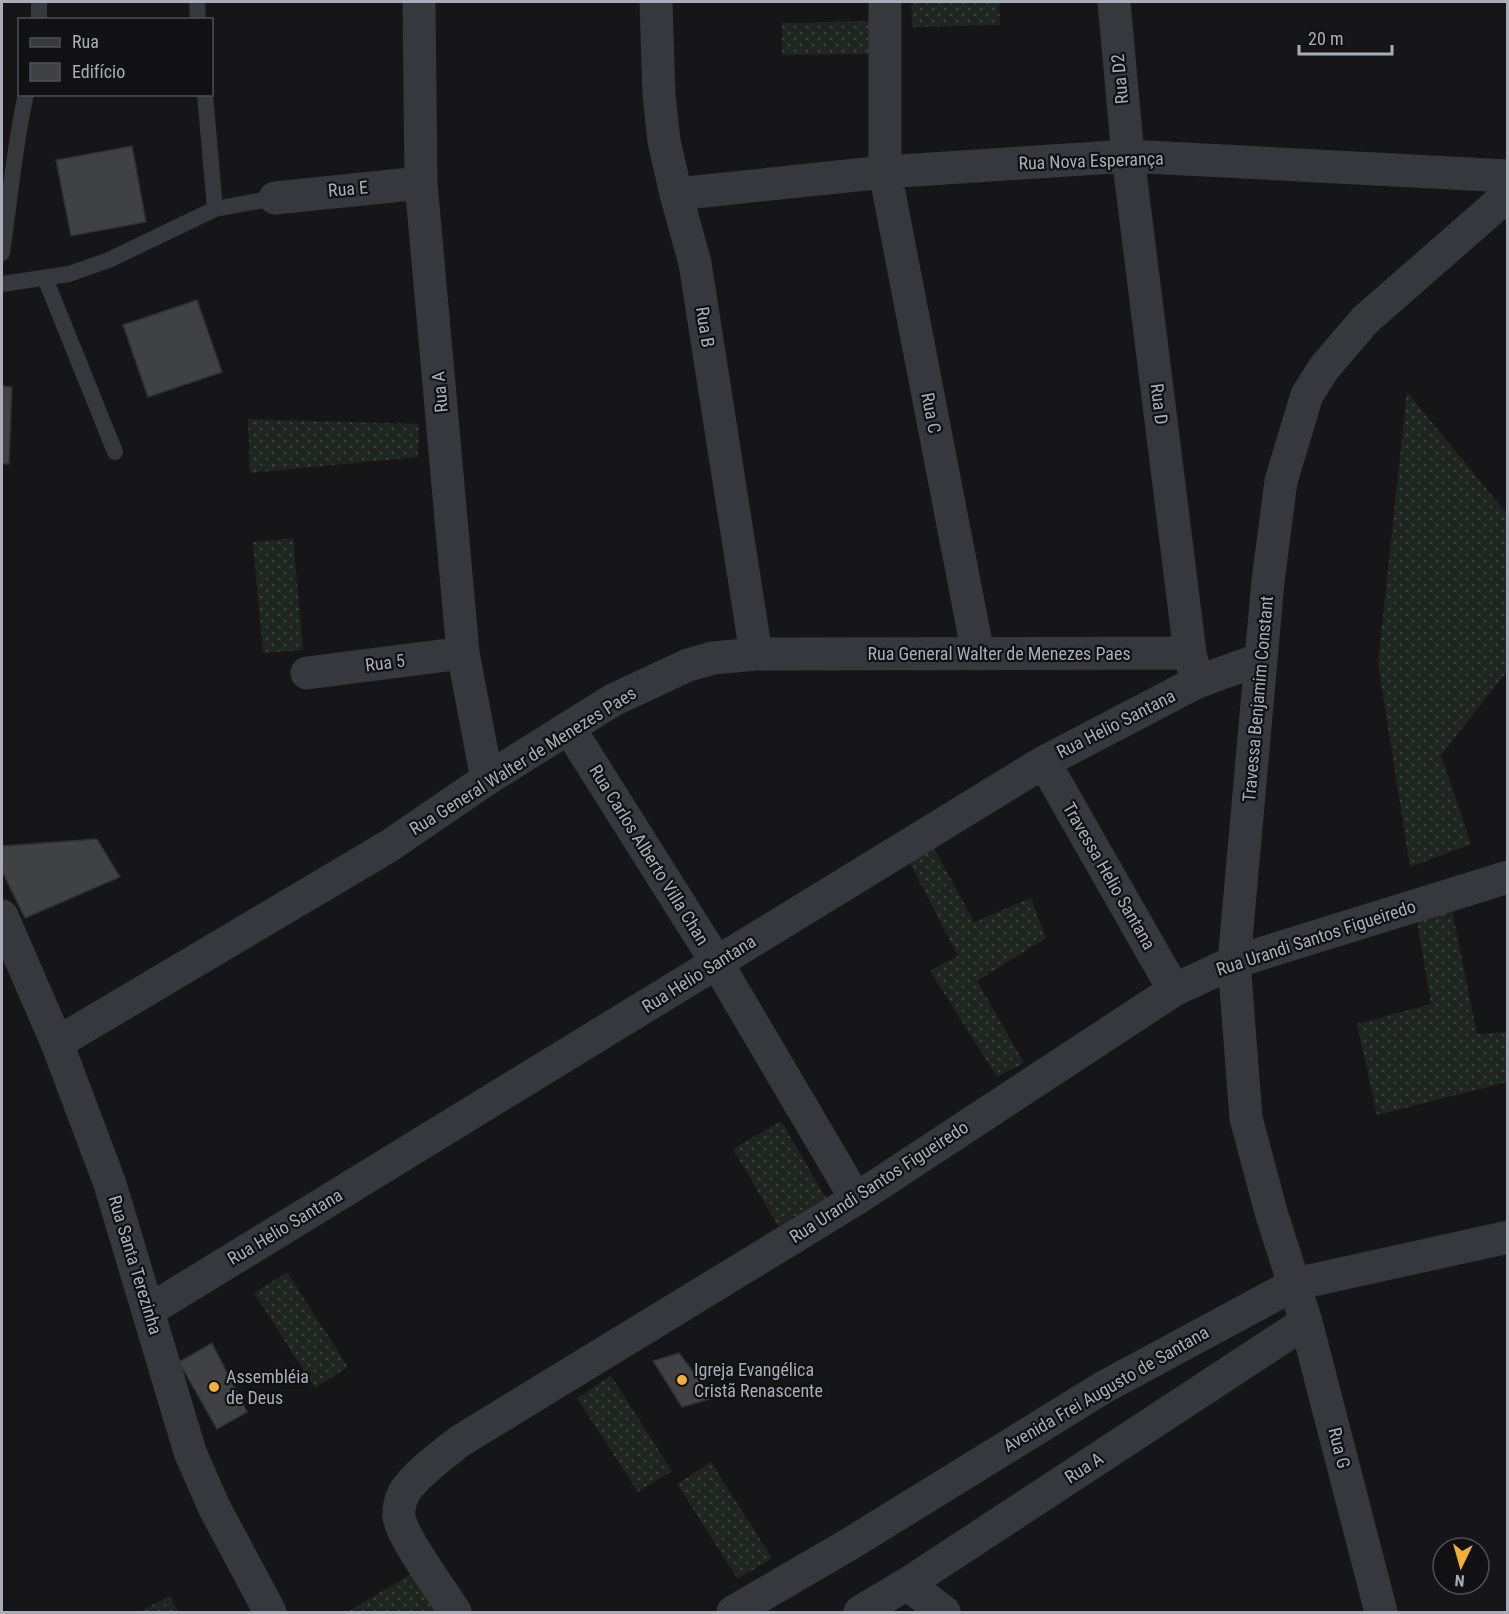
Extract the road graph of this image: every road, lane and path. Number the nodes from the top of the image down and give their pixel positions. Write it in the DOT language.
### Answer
graph roads {
  1 [pos="39,2"];
  2 [pos="197,2"];
  3 [pos="419,2"];
  4 [pos="656,2"];
  5 [pos="885,2"];
  6 [pos="1114,2"];
  7 [pos="39,18"];
  8 [pos="198,18"];
  9 [pos="26,96"];
  10 [pos="205,96"];
  11 [pos="1128,156"];
  12 [pos="885,172"];
  13 [pos="1508,176"];
  14 [pos="421,183"];
  15 [pos="676,194"];
  16 [pos="1508,195"];
  17 [pos="275,198"];
  18 [pos="215,209"];
  19 [pos="2,253"];
  20 [pos="45,278"];
  21 [pos="2,284"];
  22 [pos="115,452"];
  23 [pos="463,653"];
  24 [pos="756,654"];
  25 [pos="978,654"];
  26 [pos="1261,659"];
  27 [pos="1193,668"];
  28 [pos="307,673"];
  29 [pos="569,728"];
  30 [pos="1044,762"];
  31 [pos="487,779"];
  32 [pos="1508,877"];
  33 [pos="2,916"];
  34 [pos="1234,962"];
  35 [pos="717,963"];
  36 [pos="1174,990"];
  37 [pos="57,1043"];
  38 [pos="856,1200"];
  39 [pos="1508,1237"];
  40 [pos="1295,1284"];
  41 [pos="148,1311"];
  42 [pos="1306,1322"];
  43 [pos="907,1584"];
  44 [pos="270,1612"];
  45 [pos="455,1612"];
  46 [pos="733,1612"];
  47 [pos="860,1612"];
  48 [pos="944,1612"];
  49 [pos="1381,1612"];
  1 -- 7 [label="lane"];
  2 -- 8 [label="lane"];
  3 -- 14 [label="street, Rua A"];
  4 -- 15 [label="street, Rua B"];
  5 -- 12 [label="street, Rua C"];
  6 -- 11 [label="street, Rua D2"];
  9 -- 19 [label="lane"];
  10 -- 18 [label="lane"];
  11 -- 12 [label="street, Rua Nova Esperança"];
  11 -- 13 [label="street, Rua Nova Esperança"];
  11 -- 27 [label="street, Rua D"];
  12 -- 15 [label="street, Rua Nova Esperança"];
  12 -- 25 [label="street, Rua C"];
  14 -- 17 [label="street, Rua E"];
  14 -- 23 [label="street, Rua A"];
  15 -- 24 [label="street, Rua B"];
  16 -- 26 [label="street, Travessa Benjamim Constant"];
  17 -- 18 [label="lane"];
  18 -- 20 [label="lane"];
  20 -- 21 [label="lane"];
  20 -- 22 [label="lane"];
  23 -- 28 [label="street, Rua 5"];
  23 -- 31 [label="street, Rua A"];
  24 -- 25 [label="street, Rua General Walter de Menezes Paes"];
  24 -- 29 [label="street, Rua General Walter de Menezes Paes"];
  25 -- 27 [label="street, Rua General Walter de Menezes Paes"];
  26 -- 27 [label="street, Rua Helio Santana"];
  26 -- 34 [label="street, Travessa Benjamim Constant"];
  27 -- 30 [label="street, Rua Helio Santana"];
  29 -- 31 [label="street, Rua General Walter de Menezes Paes"];
  29 -- 35 [label="street, Rua Carlos Alberto Villa Chan"];
  30 -- 35 [label="street, Rua Helio Santana"];
  30 -- 36 [label="street, Travessa Helio Santana"];
  31 -- 37 [label="street, Rua General Walter de Menezes Paes"];
  32 -- 34 [label="street, Rua Urandi Santos Figueiredo"];
  33 -- 37 [label="street, Rua Santa Terezinha"];
  34 -- 36 [label="street, Rua Urandi Santos Figueiredo"];
  34 -- 40 [label="street, Travessa Benjamim Constant"];
  35 -- 38 [label="street, Rua Carlos Alberto Villa Chan"];
  35 -- 41 [label="street, Rua Helio Santana"];
  36 -- 38 [label="street, Rua Urandi Santos Figueiredo"];
  37 -- 41 [label="street, Rua Santa Terezinha"];
  38 -- 45 [label="street, Rua Urandi Santos Figueiredo"];
  39 -- 40 [label="street, Avenida Frei Augusto de Santana"];
  40 -- 42 [label="street, Rua G"];
  40 -- 46 [label="street, Avenida Frei Augusto de Santana"];
  41 -- 44 [label="street, Rua Santa Terezinha"];
  42 -- 43 [label="street, Rua A"];
  42 -- 49 [label="street, Rua G"];
  43 -- 47 [label="street, Rua A"];
  43 -- 48 [label="street"];
}
